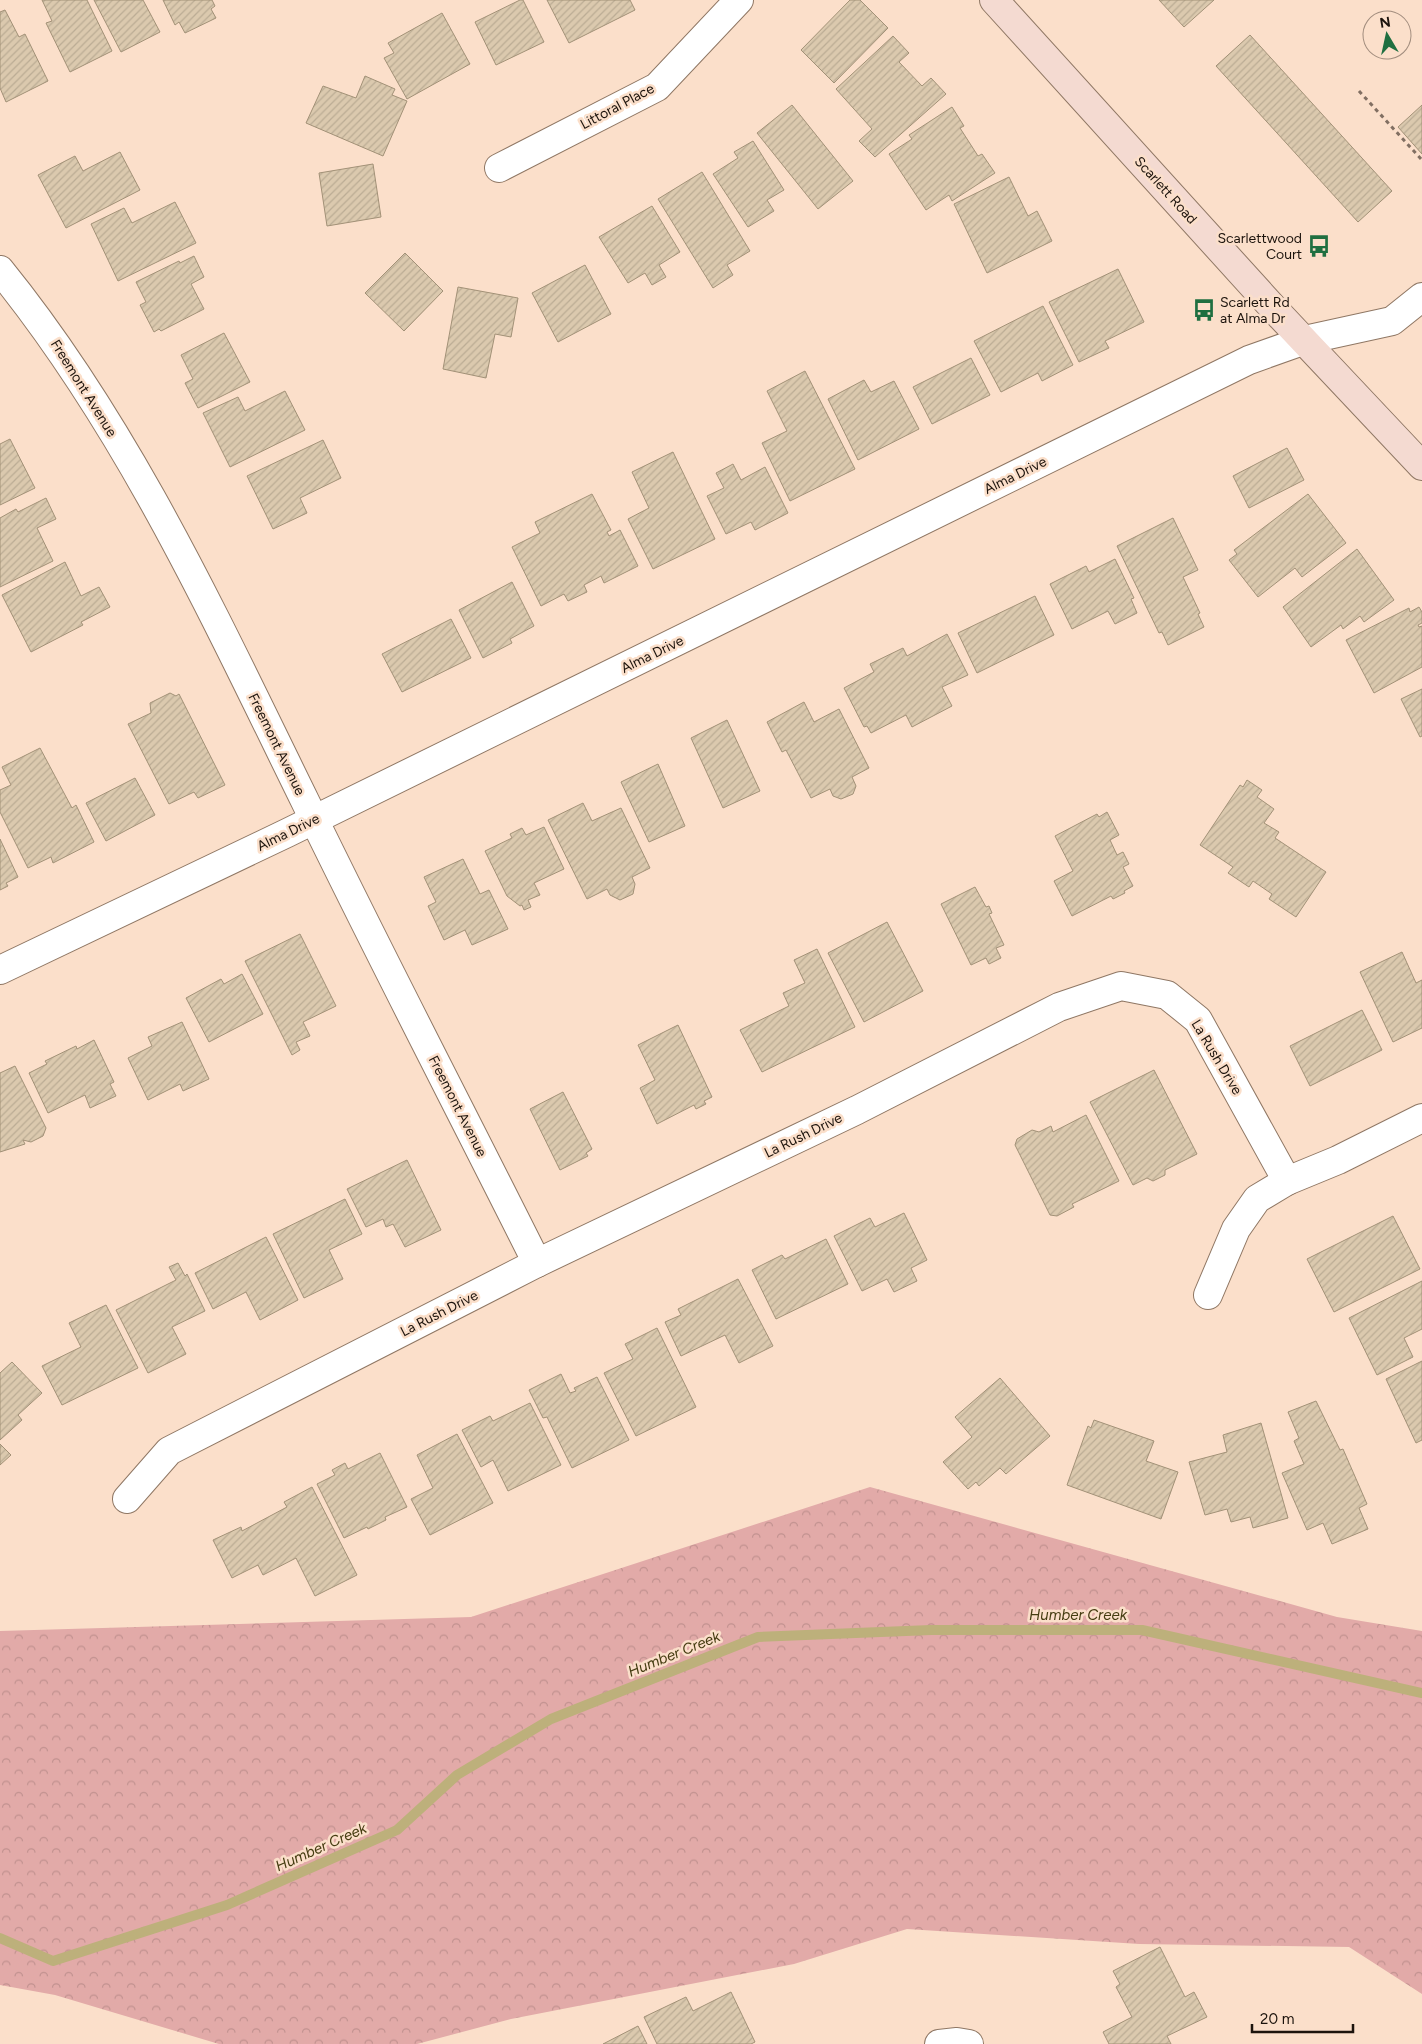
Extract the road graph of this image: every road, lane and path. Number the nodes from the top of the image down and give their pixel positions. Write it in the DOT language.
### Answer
graph roads {
  1 [pos="739,0"];
  2 [pos="994,0"];
  3 [pos="1360,91"];
  4 [pos="1422,160"];
  5 [pos="498,168"];
  6 [pos="0,270"];
  7 [pos="1422,297"];
  8 [pos="1305,340"];
  9 [pos="1422,466"];
  10 [pos="314,820"];
  11 [pos="0,970"];
  12 [pos="1422,1118"];
  13 [pos="1287,1181"];
  14 [pos="537,1263"];
  15 [pos="1208,1295"];
  16 [pos="126,1499"];
  17 [pos="939,2044"];
  18 [pos="968,2044"];
  1 -- 5 [label="street, Littoral Place"];
  2 -- 8 [label="main road, Scarlett Road"];
  3 -- 4 [label="path"];
  6 -- 10 [label="street, Freemont Avenue"];
  7 -- 8 [label="street"];
  8 -- 9 [label="main road, Scarlett Road"];
  8 -- 10 [label="street, Alma Drive"];
  10 -- 11 [label="street, Alma Drive"];
  10 -- 14 [label="street, Freemont Avenue"];
  12 -- 13 [label="street"];
  13 -- 14 [label="street, La Rush Drive"];
  13 -- 15 [label="street"];
  14 -- 16 [label="street, La Rush Drive"];
  17 -- 18 [label="street"];
}
